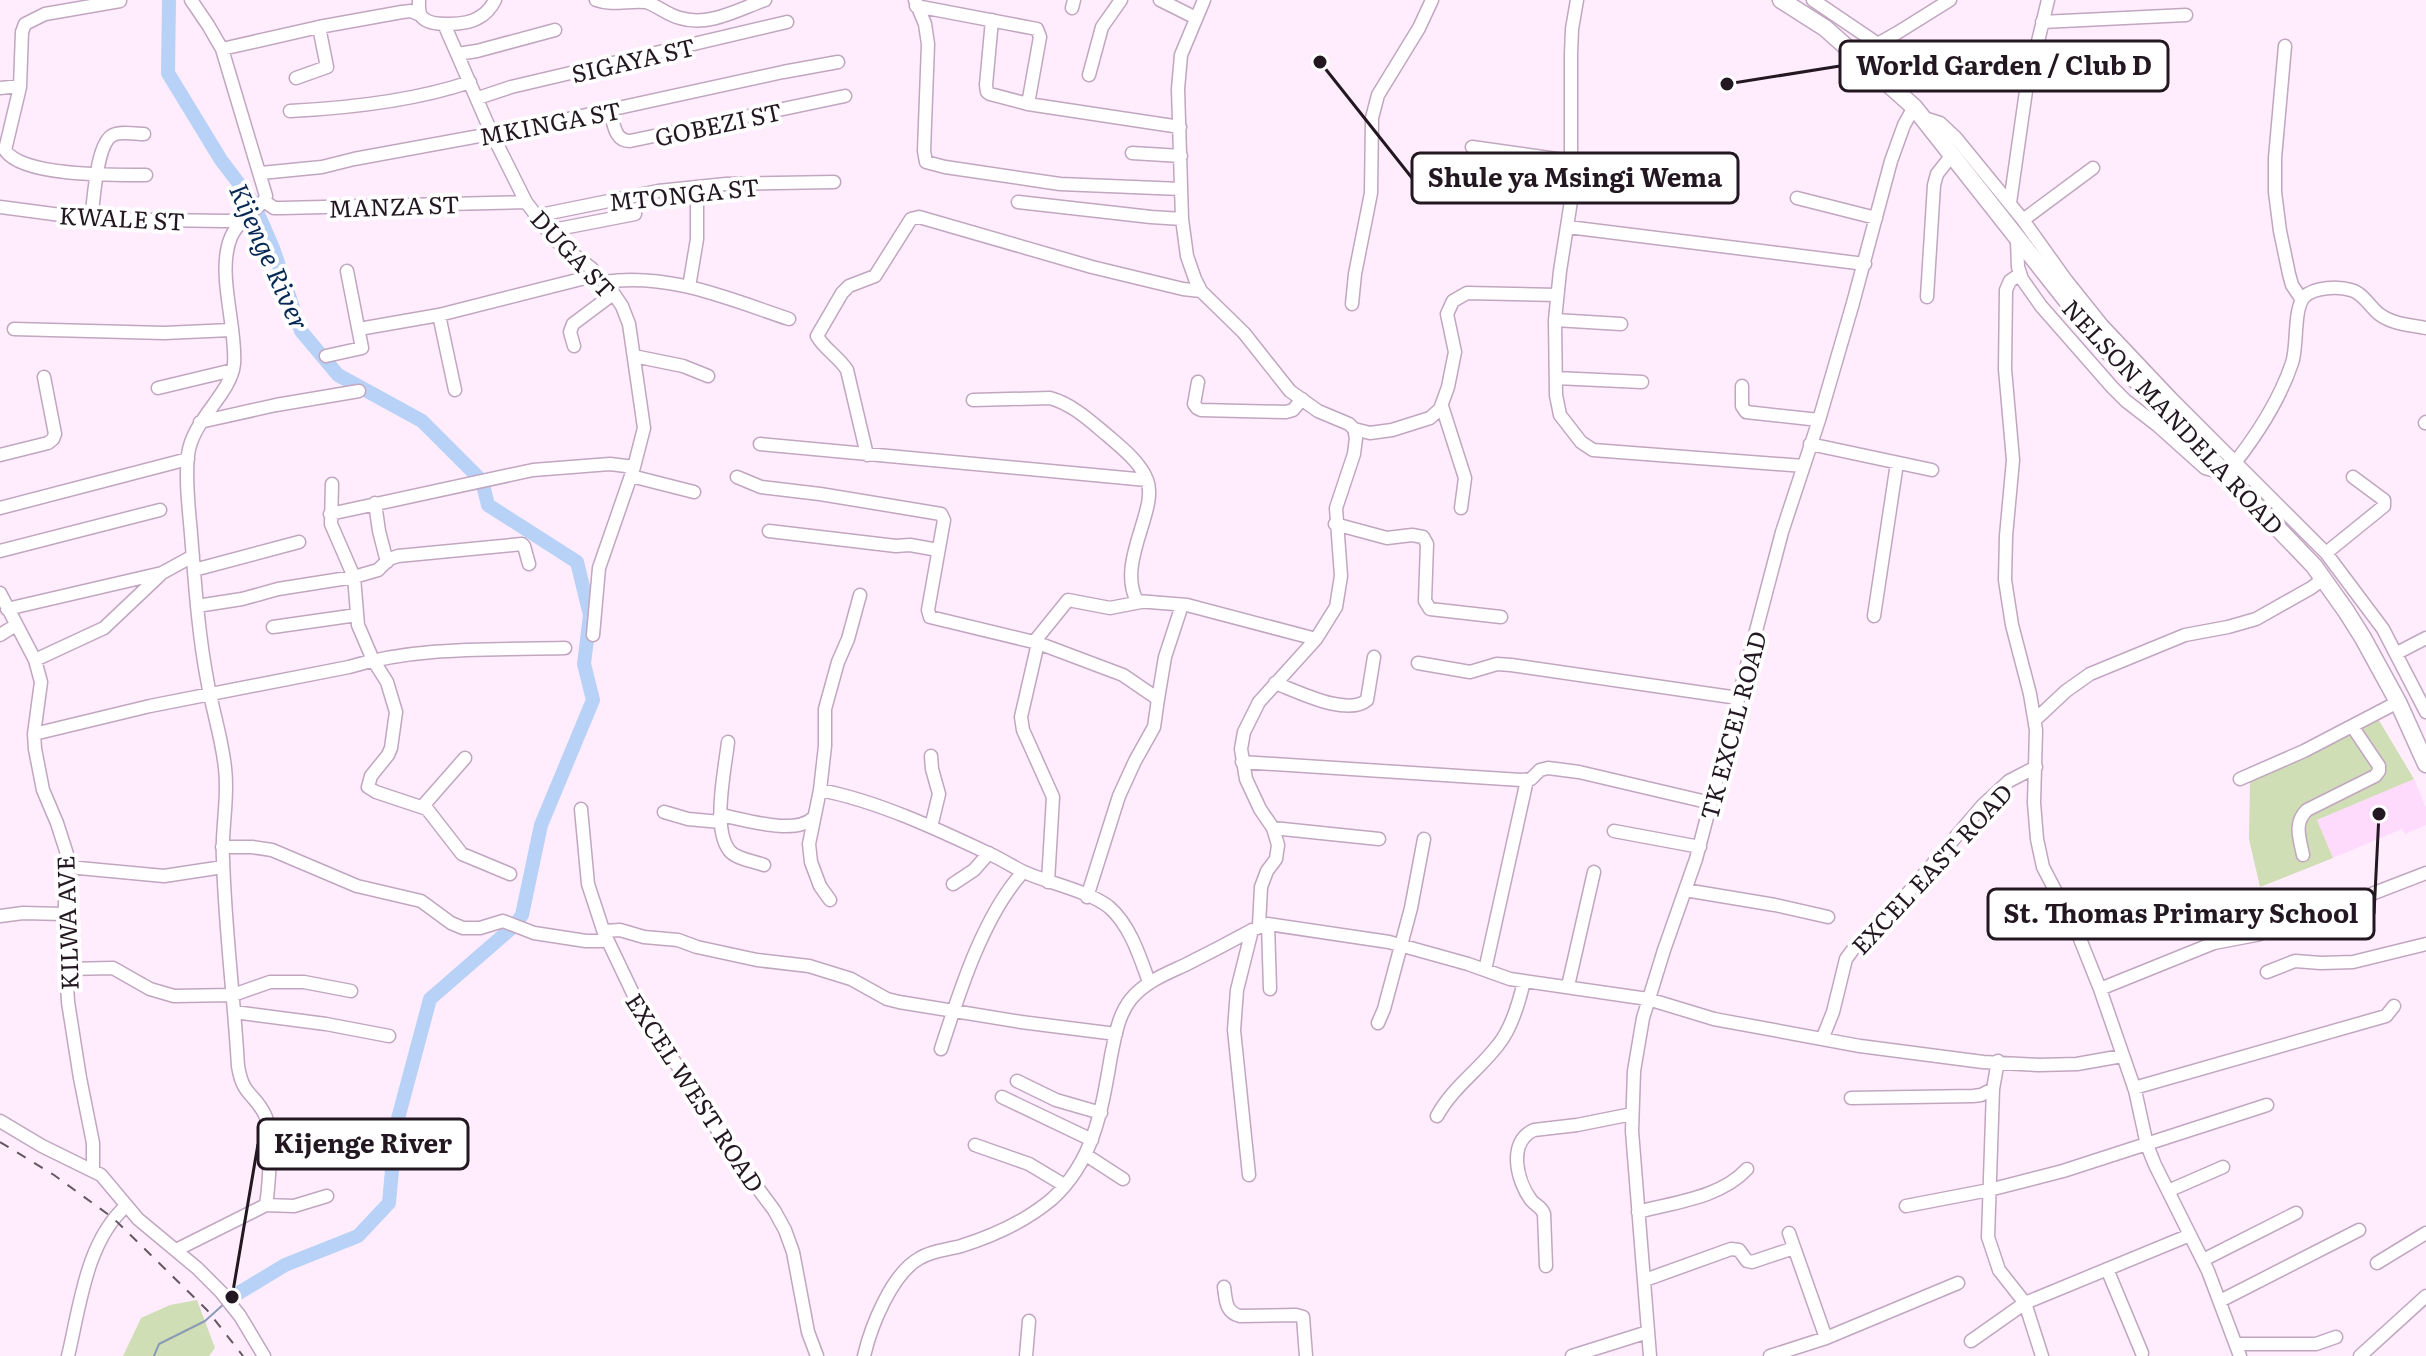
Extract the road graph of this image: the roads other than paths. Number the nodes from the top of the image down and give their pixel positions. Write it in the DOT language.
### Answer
graph roads {
  1 [pos="191,0"];
  2 [pos="419,0"];
  3 [pos="495,0"];
  4 [pos="596,0"];
  5 [pos="765,0"];
  6 [pos="1121,0"];
  7 [pos="1160,0"];
  8 [pos="1204,0"];
  9 [pos="1432,0"];
  10 [pos="1577,0"];
  11 [pos="1781,0"];
  12 [pos="1813,0"];
  13 [pos="1950,0"];
  14 [pos="2048,0"];
  15 [pos="120,1"];
  16 [pos="915,3"];
  17 [pos="420,15"];
  18 [pos="2186,15"];
  19 [pos="1196,18"];
  20 [pos="992,20"];
  21 [pos="787,22"];
  22 [pos="2042,22"];
  23 [pos="444,24"];
  24 [pos="319,27"];
  25 [pos="555,30"];
  26 [pos="1878,44"];
  27 [pos="2285,46"];
  28 [pos="222,49"];
  29 [pos="457,54"];
  30 [pos="1858,55"];
  31 [pos="838,62"];
  32 [pos="1089,75"];
  33 [pos="296,78"];
  34 [pos="470,82"];
  35 [pos="20,86"];
  36 [pos="0,88"];
  37 [pos="845,96"];
  38 [pos="478,98"];
  39 [pos="1028,104"];
  40 [pos="290,111"];
  41 [pos="610,111"];
  42 [pos="1919,112"];
  43 [pos="1180,127"];
  44 [pos="144,134"];
  45 [pos="492,134"];
  46 [pos="1472,147"];
  47 [pos="1132,153"];
  48 [pos="1952,155"];
  49 [pos="1181,156"];
  50 [pos="1571,161"];
  51 [pos="2093,168"];
  52 [pos="261,173"];
  53 [pos="97,175"];
  54 [pos="146,175"];
  55 [pos="834,182"];
  56 [pos="697,187"];
  57 [pos="1181,189"];
  58 [pos="1797,198"];
  59 [pos="526,202"];
  60 [pos="1018,202"];
  61 [pos="2010,203"];
  62 [pos="0,207"];
  63 [pos="255,210"];
  64 [pos="635,214"];
  65 [pos="535,216"];
  66 [pos="1876,218"];
  67 [pos="91,219"];
  68 [pos="1182,219"];
  69 [pos="2023,220"];
  70 [pos="1568,227"];
  71 [pos="546,229"];
  72 [pos="2017,241"];
  73 [pos="1865,264"];
  74 [pos="347,271"];
  75 [pos="2020,274"];
  76 [pos="600,279"];
  77 [pos="689,287"];
  78 [pos="1201,291"];
  79 [pos="613,294"];
  80 [pos="1557,295"];
  81 [pos="1927,297"];
  82 [pos="2302,300"];
  83 [pos="1352,304"];
  84 [pos="439,315"];
  85 [pos="789,319"];
  86 [pos="1555,320"];
  87 [pos="1621,324"];
  88 [pos="2426,328"];
  89 [pos="14,329"];
  90 [pos="359,329"];
  91 [pos="231,330"];
  92 [pos="574,346"];
  93 [pos="326,356"];
  94 [pos="634,356"];
  95 [pos="233,370"];
  96 [pos="708,376"];
  97 [pos="44,377"];
  98 [pos="1556,378"];
  99 [pos="1198,382"];
  100 [pos="1642,382"];
  101 [pos="1742,386"];
  102 [pos="158,388"];
  103 [pos="455,390"];
  104 [pos="359,391"];
  105 [pos="1302,399"];
  106 [pos="973,400"];
  107 [pos="1442,406"];
  108 [pos="1819,420"];
  109 [pos="200,422"];
  110 [pos="1354,429"];
  111 [pos="760,444"];
  112 [pos="1810,444"];
  113 [pos="0,455"];
  114 [pos="867,455"];
  115 [pos="188,459"];
  116 [pos="1897,463"];
  117 [pos="1804,466"];
  118 [pos="2231,468"];
  119 [pos="1932,470"];
  120 [pos="633,472"];
  121 [pos="737,477"];
  122 [pos="2353,477"];
  123 [pos="1147,480"];
  124 [pos="332,484"];
  125 [pos="694,492"];
  126 [pos="375,503"];
  127 [pos="0,508"];
  128 [pos="1461,508"];
  129 [pos="160,510"];
  130 [pos="330,514"];
  131 [pos="1335,524"];
  132 [pos="769,531"];
  133 [pos="299,542"];
  134 [pos="938,550"];
  135 [pos="0,551"];
  136 [pos="2326,553"];
  137 [pos="193,556"];
  138 [pos="387,562"];
  139 [pos="529,564"];
  140 [pos="194,570"];
  141 [pos="162,573"];
  142 [pos="354,577"];
  143 [pos="2323,579"];
  144 [pos="0,593"];
  145 [pos="860,595"];
  146 [pos="1141,602"];
  147 [pos="1182,605"];
  148 [pos="197,606"];
  149 [pos="7,609"];
  150 [pos="357,615"];
  151 [pos="1874,616"];
  152 [pos="1501,617"];
  153 [pos="16,625"];
  154 [pos="273,627"];
  155 [pos="0,635"];
  156 [pos="593,635"];
  157 [pos="2426,638"];
  158 [pos="1316,639"];
  159 [pos="1036,642"];
  160 [pos="565,648"];
  161 [pos="2397,653"];
  162 [pos="1374,657"];
  163 [pos="35,660"];
  164 [pos="373,660"];
  165 [pos="1418,663"];
  166 [pos="1275,683"];
  167 [pos="210,695"];
  168 [pos="1738,698"];
  169 [pos="1158,699"];
  170 [pos="2398,702"];
  171 [pos="2426,712"];
  172 [pos="2035,720"];
  173 [pos="2352,726"];
  174 [pos="34,734"];
  175 [pos="728,742"];
  176 [pos="931,756"];
  177 [pos="465,758"];
  178 [pos="1242,762"];
  179 [pos="2426,764"];
  180 [pos="2036,767"];
  181 [pos="2240,779"];
  182 [pos="1527,780"];
  183 [pos="820,790"];
  184 [pos="1711,803"];
  185 [pos="422,807"];
  186 [pos="581,809"];
  187 [pos="664,812"];
  188 [pos="813,818"];
  189 [pos="720,819"];
  190 [pos="931,827"];
  191 [pos="1273,828"];
  192 [pos="1614,831"];
  193 [pos="1379,839"];
  194 [pos="1424,839"];
  195 [pos="222,847"];
  196 [pos="1700,847"];
  197 [pos="989,853"];
  198 [pos="2303,855"];
  199 [pos="764,865"];
  200 [pos="68,867"];
  201 [pos="223,867"];
  202 [pos="1023,872"];
  203 [pos="1594,872"];
  204 [pos="2426,873"];
  205 [pos="510,874"];
  206 [pos="1048,882"];
  207 [pos="953,884"];
  208 [pos="1685,890"];
  209 [pos="1087,897"];
  210 [pos="830,900"];
  211 [pos="64,914"];
  212 [pos="0,916"];
  213 [pos="1828,917"];
  214 [pos="1260,927"];
  215 [pos="605,936"];
  216 [pos="2426,944"];
  217 [pos="1401,945"];
  218 [pos="66,969"];
  219 [pos="1485,970"];
  220 [pos="2267,972"];
  221 [pos="1524,981"];
  222 [pos="1149,982"];
  223 [pos="1568,986"];
  224 [pos="1270,989"];
  225 [pos="2100,989"];
  226 [pos="351,991"];
  227 [pos="233,995"];
  228 [pos="1648,999"];
  229 [pos="2394,1006"];
  230 [pos="953,1010"];
  231 [pos="234,1012"];
  232 [pos="1378,1023"];
  233 [pos="1116,1034"];
  234 [pos="389,1036"];
  235 [pos="1823,1037"];
  236 [pos="941,1049"];
  237 [pos="2122,1056"];
  238 [pos="1998,1061"];
  239 [pos="1017,1081"];
  240 [pos="2134,1088"];
  241 [pos="1993,1089"];
  242 [pos="1002,1097"];
  243 [pos="1851,1098"];
  244 [pos="2267,1105"];
  245 [pos="1101,1113"];
  246 [pos="1632,1114"];
  247 [pos="1437,1116"];
  248 [pos="0,1121"];
  249 [pos="1092,1140"];
  250 [pos="975,1145"];
  251 [pos="2147,1145"];
  252 [pos="1086,1155"];
  253 [pos="2223,1167"];
  254 [pos="1747,1169"];
  255 [pos="93,1170"];
  256 [pos="1249,1175"];
  257 [pos="1123,1179"];
  258 [pos="1064,1185"];
  259 [pos="1989,1190"];
  260 [pos="2168,1191"];
  261 [pos="327,1196"];
  262 [pos="266,1205"];
  263 [pos="126,1206"];
  264 [pos="1906,1206"];
  265 [pos="1638,1212"];
  266 [pos="2296,1213"];
  267 [pos="2359,1230"];
  268 [pos="1789,1233"];
  269 [pos="2426,1233"];
  270 [pos="2190,1235"];
  271 [pos="1794,1248"];
  272 [pos="176,1250"];
  273 [pos="2203,1260"];
  274 [pos="2377,1263"];
  275 [pos="1546,1266"];
  276 [pos="2107,1269"];
  277 [pos="1645,1280"];
  278 [pos="1958,1283"];
  279 [pos="1224,1287"];
  280 [pos="2426,1296"];
  281 [pos="2220,1301"];
  282 [pos="2025,1303"];
  283 [pos="1029,1321"];
  284 [pos="1648,1332"];
  285 [pos="2336,1337"];
  286 [pos="1826,1338"];
  287 [pos="1971,1341"];
  288 [pos="2238,1350"];
  289 [pos="2142,1353"];
  290 [pos="68,1356"];
  291 [pos="264,1356"];
  292 [pos="817,1356"];
  293 [pos="864,1356"];
  294 [pos="1026,1356"];
  295 [pos="1306,1356"];
  296 [pos="1572,1356"];
  297 [pos="1650,1356"];
  298 [pos="1770,1356"];
  299 [pos="2042,1356"];
  300 [pos="2360,1356"];
  1 -- 28 [label="street"];
  2 -- 17 [label="street"];
  3 -- 23 [label="street"];
  4 -- 5 [label="street"];
  6 -- 32 [label="street"];
  7 -- 19 [label="street"];
  8 -- 19 [label="street"];
  9 -- 83 [label="street"];
  10 -- 50 [label="street"];
  11 -- 30 [label="main road, NELSON MANDELA ROAD"];
  12 -- 26 [label="street"];
  13 -- 26 [label="street"];
  14 -- 22 [label="street"];
  15 -- 35 [label="street"];
  16 -- 20 [label="street"];
  16 -- 57 [label="street"];
  17 -- 23 [label="street"];
  17 -- 24 [label="street"];
  18 -- 22 [label="street"];
  19 -- 43 [label="street"];
  20 -- 39 [label="street"];
  20 -- 39 [label="street"];
  21 -- 38 [label="street, SIGAYA ST"];
  22 -- 61 [label="street"];
  23 -- 29 [label="street, DUGA ST"];
  24 -- 28 [label="street"];
  24 -- 33 [label="street"];
  25 -- 29 [label="street"];
  26 -- 30 [label="street"];
  27 -- 82 [label="street"];
  28 -- 52 [label="street"];
  29 -- 34 [label="street, DUGA ST"];
  30 -- 42 [label="main road, NELSON MANDELA ROAD"];
  31 -- 41 [label="street, MKINGA ST"];
  34 -- 38 [label="street, DUGA ST"];
  34 -- 40 [label="street"];
  35 -- 36 [label="street"];
  35 -- 53 [label="street"];
  37 -- 41 [label="street, GOBEZI ST"];
  38 -- 45 [label="street, DUGA ST"];
  39 -- 43 [label="street"];
  41 -- 45 [label="street, MKINGA ST"];
  42 -- 48 [label="main road, NELSON MANDELA ROAD"];
  42 -- 61 [label="street"];
  42 -- 66 [label="street, TK EXCEL ROAD"];
  43 -- 49 [label="street"];
  44 -- 53 [label="street"];
  45 -- 52 [label="street, MKINGA ST"];
  45 -- 59 [label="street, DUGA ST"];
  46 -- 50 [label="street"];
  47 -- 49 [label="street"];
  48 -- 72 [label="main road, NELSON MANDELA ROAD"];
  48 -- 81 [label="street"];
  49 -- 57 [label="street"];
  50 -- 70 [label="street"];
  51 -- 69 [label="street"];
  52 -- 63 [label="street"];
  53 -- 54 [label="street"];
  53 -- 67 [label="street"];
  55 -- 56 [label="street, MTONGA ST"];
  56 -- 65 [label="street, MTONGA ST"];
  56 -- 77 [label="street"];
  57 -- 68 [label="street"];
  58 -- 66 [label="street"];
  59 -- 63 [label="street, MANZA ST"];
  59 -- 65 [label="street, DUGA ST"];
  60 -- 68 [label="street"];
  61 -- 69 [label="street"];
  62 -- 67 [label="street, KWALE ST"];
  63 -- 67 [label="street, KWALE ST"];
  63 -- 91 [label="street"];
  64 -- 71 [label="street"];
  65 -- 71 [label="street, DUGA ST"];
  66 -- 73 [label="street, TK EXCEL ROAD"];
  68 -- 78 [label="street"];
  69 -- 118 [label="street"];
  70 -- 73 [label="street"];
  70 -- 80 [label="street"];
  71 -- 76 [label="street, DUGA ST"];
  72 -- 75 [label="street"];
  72 -- 118 [label="main road, NELSON MANDELA ROAD"];
  73 -- 108 [label="street, TK EXCEL ROAD"];
  74 -- 90 [label="street"];
  75 -- 118 [label="street"];
  75 -- 172 [label="street"];
  76 -- 77 [label="street"];
  76 -- 79 [label="street, DUGA ST"];
  76 -- 84 [label="street"];
  77 -- 85 [label="street"];
  78 -- 105 [label="street"];
  78 -- 114 [label="street"];
  79 -- 92 [label="street"];
  79 -- 94 [label="street, DUGA ST"];
  80 -- 86 [label="street"];
  80 -- 107 [label="street"];
  82 -- 88 [label="street"];
  82 -- 118 [label="street"];
  84 -- 90 [label="street"];
  84 -- 103 [label="street"];
  86 -- 87 [label="street"];
  86 -- 98 [label="street"];
  89 -- 91 [label="street"];
  90 -- 93 [label="street"];
  91 -- 95 [label="street"];
  94 -- 96 [label="street"];
  94 -- 120 [label="street, DUGA ST"];
  95 -- 102 [label="street"];
  95 -- 109 [label="street"];
  97 -- 113 [label="street"];
  98 -- 100 [label="street"];
  98 -- 117 [label="street"];
  99 -- 105 [label="street"];
  101 -- 108 [label="street"];
  104 -- 109 [label="street"];
  105 -- 110 [label="street"];
  106 -- 123 [label="street"];
  107 -- 110 [label="street"];
  107 -- 128 [label="street"];
  108 -- 112 [label="street, TK EXCEL ROAD"];
  109 -- 115 [label="street"];
  110 -- 131 [label="street"];
  111 -- 114 [label="street"];
  112 -- 116 [label="street"];
  112 -- 117 [label="street, TK EXCEL ROAD"];
  114 -- 123 [label="street"];
  115 -- 127 [label="street"];
  115 -- 137 [label="street"];
  116 -- 119 [label="street"];
  116 -- 151 [label="street"];
  117 -- 168 [label="street, TK EXCEL ROAD"];
  118 -- 136 [label="street"];
  118 -- 143 [label="main road, NELSON MANDELA ROAD"];
  120 -- 125 [label="street"];
  120 -- 126 [label="street"];
  120 -- 156 [label="street, DUGA ST"];
  121 -- 134 [label="street"];
  122 -- 136 [label="street"];
  123 -- 146 [label="street"];
  124 -- 130 [label="street"];
  126 -- 130 [label="street"];
  126 -- 138 [label="street"];
  129 -- 135 [label="street"];
  130 -- 142 [label="street"];
  131 -- 152 [label="street"];
  131 -- 158 [label="street"];
  132 -- 134 [label="street"];
  133 -- 140 [label="street"];
  134 -- 159 [label="street"];
  136 -- 161 [label="street"];
  137 -- 140 [label="street"];
  137 -- 141 [label="street"];
  138 -- 139 [label="street"];
  138 -- 142 [label="street"];
  140 -- 148 [label="street"];
  141 -- 149 [label="street"];
  141 -- 163 [label="street"];
  142 -- 148 [label="street"];
  142 -- 150 [label="street"];
  143 -- 170 [label="main road, NELSON MANDELA ROAD"];
  143 -- 172 [label="street"];
  144 -- 149 [label="street, KILWA AVE"];
  145 -- 183 [label="street"];
  146 -- 147 [label="street"];
  146 -- 159 [label="street"];
  147 -- 158 [label="street"];
  147 -- 169 [label="street"];
  148 -- 167 [label="street"];
  149 -- 153 [label="street, KILWA AVE"];
  150 -- 154 [label="street"];
  150 -- 164 [label="street"];
  153 -- 155 [label="street"];
  153 -- 163 [label="street, KILWA AVE"];
  157 -- 161 [label="street"];
  158 -- 166 [label="street"];
  159 -- 169 [label="street"];
  159 -- 206 [label="street"];
  160 -- 164 [label="street"];
  161 -- 171 [label="street"];
  162 -- 166 [label="street"];
  163 -- 174 [label="street, KILWA AVE"];
  164 -- 167 [label="street"];
  164 -- 185 [label="street"];
  165 -- 168 [label="street"];
  166 -- 178 [label="street"];
  167 -- 174 [label="street"];
  167 -- 195 [label="street"];
  168 -- 184 [label="street, TK EXCEL ROAD"];
  169 -- 209 [label="street"];
  170 -- 173 [label="street"];
  170 -- 179 [label="main road, NELSON MANDELA ROAD"];
  172 -- 180 [label="street"];
  173 -- 181 [label="street"];
  173 -- 198 [label="street"];
  174 -- 200 [label="street, KILWA AVE"];
  175 -- 189 [label="street"];
  176 -- 190 [label="street"];
  177 -- 185 [label="street"];
  178 -- 182 [label="street"];
  178 -- 191 [label="street"];
  180 -- 225 [label="street"];
  180 -- 235 [label="street, EXCEL EAST ROAD"];
  182 -- 184 [label="street"];
  182 -- 219 [label="street"];
  183 -- 188 [label="street"];
  183 -- 190 [label="street"];
  184 -- 196 [label="street, TK EXCEL ROAD"];
  185 -- 205 [label="street"];
  186 -- 215 [label="street, EXCEL WEST ROAD"];
  187 -- 189 [label="street"];
  188 -- 189 [label="street"];
  188 -- 210 [label="street"];
  189 -- 199 [label="street"];
  190 -- 197 [label="street"];
  191 -- 193 [label="street"];
  191 -- 214 [label="street"];
  192 -- 196 [label="street"];
  194 -- 217 [label="street"];
  195 -- 201 [label="street"];
  195 -- 215 [label="street"];
  196 -- 208 [label="street, TK EXCEL ROAD"];
  197 -- 202 [label="street"];
  197 -- 207 [label="street"];
  200 -- 201 [label="street"];
  200 -- 211 [label="street, KILWA AVE"];
  201 -- 227 [label="street"];
  202 -- 206 [label="street"];
  202 -- 230 [label="street"];
  203 -- 223 [label="street"];
  204 -- 225 [label="street"];
  206 -- 209 [label="street"];
  208 -- 213 [label="street"];
  208 -- 228 [label="street, TK EXCEL ROAD"];
  209 -- 222 [label="street"];
  211 -- 212 [label="street"];
  211 -- 218 [label="street, KILWA AVE"];
  214 -- 217 [label="street"];
  214 -- 222 [label="street"];
  214 -- 224 [label="street"];
  214 -- 256 [label="street"];
  215 -- 230 [label="street"];
  215 -- 292 [label="street, EXCEL WEST ROAD"];
  216 -- 220 [label="street"];
  217 -- 219 [label="street"];
  217 -- 232 [label="street"];
  218 -- 227 [label="street"];
  218 -- 255 [label="street, KILWA AVE"];
  219 -- 221 [label="street"];
  221 -- 223 [label="street"];
  221 -- 247 [label="street"];
  222 -- 233 [label="street"];
  223 -- 228 [label="street"];
  225 -- 237 [label="street"];
  226 -- 227 [label="street"];
  227 -- 231 [label="street"];
  228 -- 235 [label="street"];
  228 -- 246 [label="street, TK EXCEL ROAD"];
  229 -- 240 [label="street"];
  230 -- 233 [label="street"];
  230 -- 236 [label="street"];
  231 -- 234 [label="street"];
  231 -- 262 [label="street"];
  233 -- 245 [label="street"];
  235 -- 238 [label="street"];
  237 -- 238 [label="street"];
  237 -- 240 [label="street"];
  238 -- 241 [label="street"];
  239 -- 245 [label="street"];
  240 -- 251 [label="street"];
  241 -- 243 [label="street"];
  241 -- 259 [label="street"];
  242 -- 249 [label="street"];
  244 -- 251 [label="street"];
  245 -- 249 [label="street"];
  246 -- 265 [label="street, TK EXCEL ROAD"];
  246 -- 275 [label="street"];
  248 -- 255 [label="street"];
  249 -- 252 [label="street"];
  250 -- 258 [label="street"];
  251 -- 259 [label="street"];
  251 -- 260 [label="street"];
  252 -- 257 [label="street"];
  252 -- 258 [label="street"];
  253 -- 260 [label="street"];
  254 -- 265 [label="street"];
  255 -- 263 [label="street"];
  258 -- 293 [label="street"];
  259 -- 264 [label="street"];
  259 -- 282 [label="street"];
  260 -- 270 [label="street"];
  261 -- 262 [label="street"];
  262 -- 272 [label="street"];
  263 -- 272 [label="street"];
  263 -- 290 [label="street"];
  265 -- 277 [label="street, TK EXCEL ROAD"];
  266 -- 273 [label="street"];
  267 -- 281 [label="street"];
  268 -- 271 [label="street"];
  269 -- 274 [label="street"];
  270 -- 273 [label="street"];
  270 -- 276 [label="street"];
  271 -- 277 [label="street"];
  271 -- 286 [label="street"];
  272 -- 291 [label="street"];
  273 -- 281 [label="street"];
  276 -- 282 [label="street"];
  276 -- 289 [label="street"];
  277 -- 284 [label="street, TK EXCEL ROAD"];
  278 -- 286 [label="street"];
  279 -- 295 [label="street"];
  280 -- 300 [label="street"];
  281 -- 288 [label="street"];
  282 -- 287 [label="street"];
  282 -- 299 [label="street"];
  283 -- 294 [label="street"];
  284 -- 296 [label="street"];
  284 -- 297 [label="street, TK EXCEL ROAD"];
  285 -- 288 [label="street"];
  286 -- 298 [label="street"];
}
